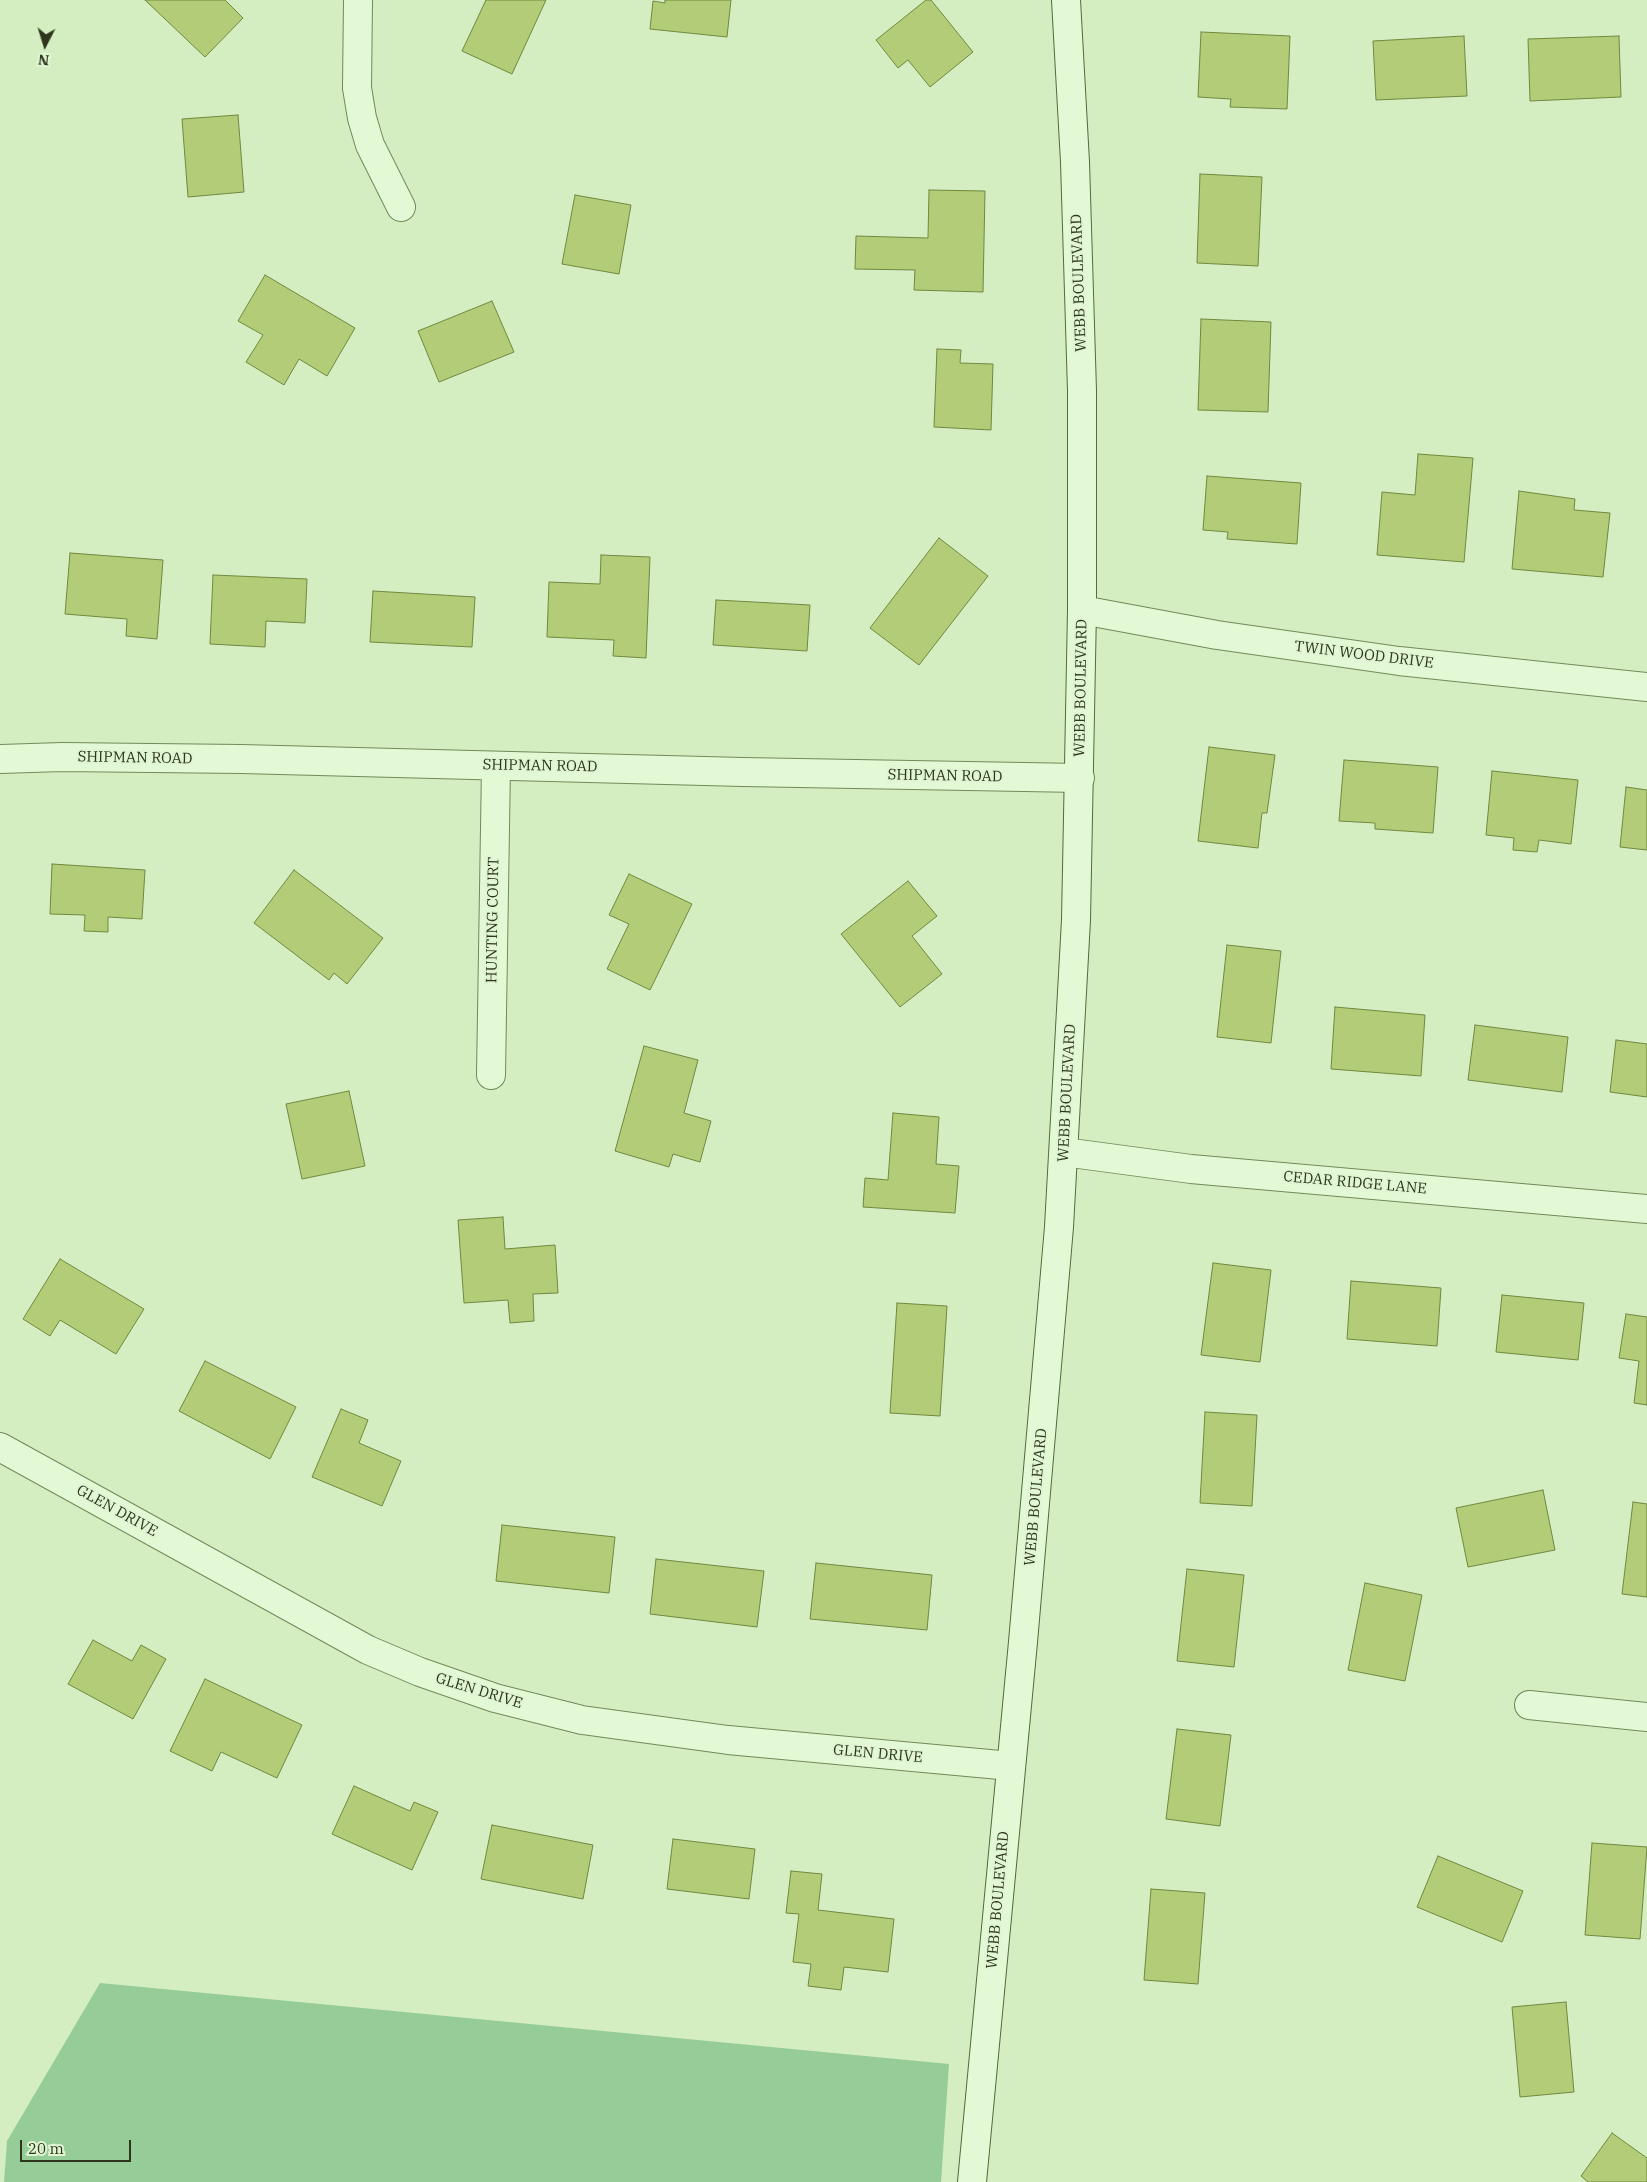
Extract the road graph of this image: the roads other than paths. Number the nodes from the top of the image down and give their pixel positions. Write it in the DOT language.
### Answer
graph roads {
  1 [pos="358,0"];
  2 [pos="1066,0"];
  3 [pos="401,207"];
  4 [pos="1082,610"];
  5 [pos="1647,686"];
  6 [pos="0,759"];
  7 [pos="496,766"];
  8 [pos="1080,778"];
  9 [pos="491,1075"];
  10 [pos="1064,1152"];
  11 [pos="1647,1209"];
  12 [pos="0,1447"];
  13 [pos="1529,1705"];
  14 [pos="1647,1717"];
  15 [pos="1011,1766"];
  16 [pos="972,2182"];
  1 -- 3 [label="street"];
  2 -- 4 [label="street, WEBB BOULEVARD"];
  4 -- 5 [label="street, TWIN WOOD DRIVE"];
  4 -- 8 [label="street, WEBB BOULEVARD"];
  6 -- 7 [label="street, SHIPMAN ROAD"];
  7 -- 8 [label="street, SHIPMAN ROAD"];
  7 -- 9 [label="street, HUNTING COURT"];
  8 -- 10 [label="street, WEBB BOULEVARD"];
  10 -- 11 [label="street, CEDAR RIDGE LANE"];
  10 -- 15 [label="street, WEBB BOULEVARD"];
  12 -- 15 [label="street, GLEN DRIVE"];
  13 -- 14 [label="street"];
  15 -- 16 [label="street, WEBB BOULEVARD"];
}
